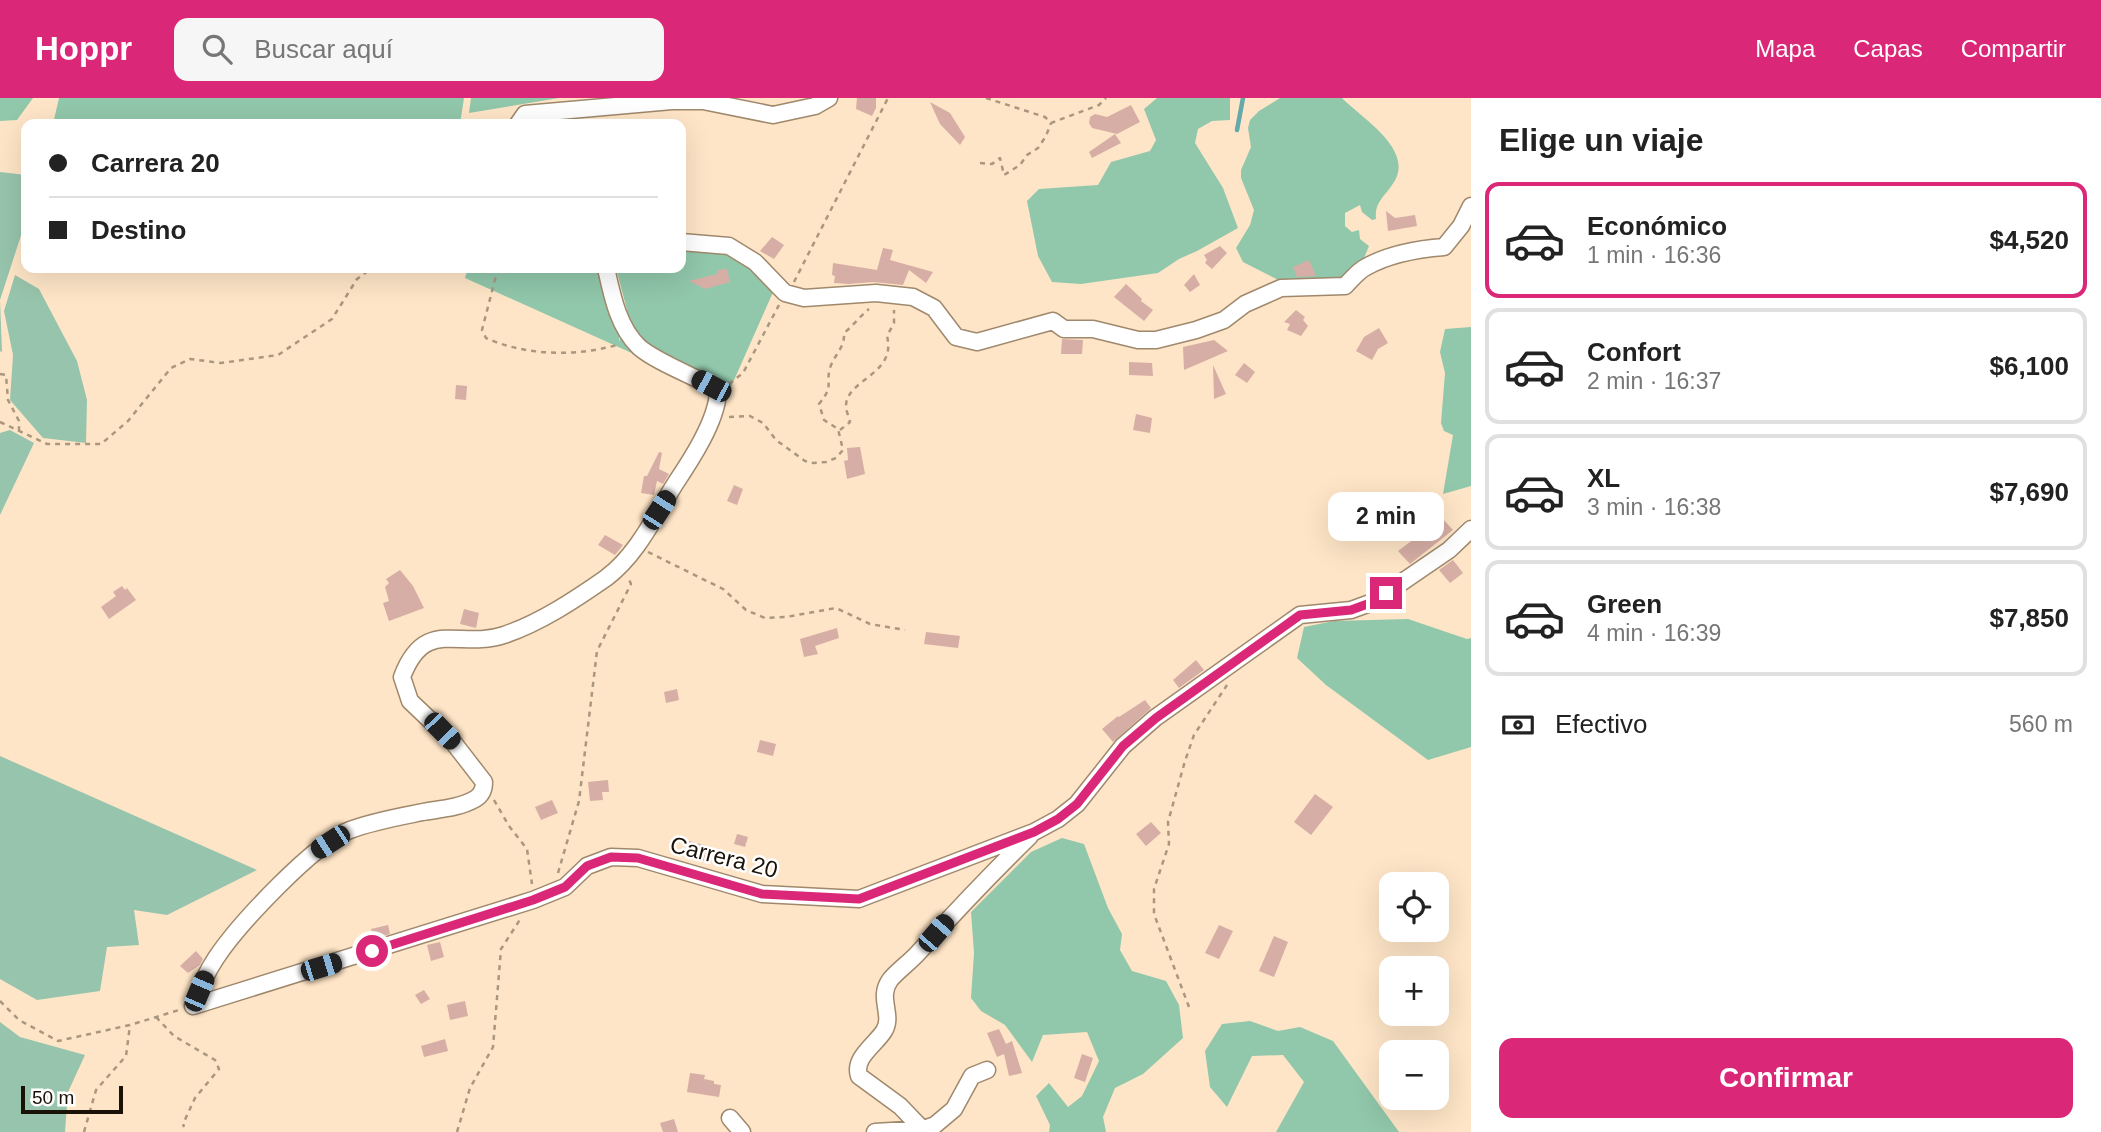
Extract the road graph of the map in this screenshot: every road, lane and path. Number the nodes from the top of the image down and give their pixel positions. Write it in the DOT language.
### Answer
graph roads {
  1 [pos="829,98"];
  2 [pos="888,98"];
  3 [pos="986,98"];
  4 [pos="1106,98"];
  5 [pos="521,119"];
  6 [pos="1051,123"];
  7 [pos="980,163"];
  8 [pos="1471,206"];
  9 [pos="686,242"];
  10 [pos="365,273"];
  11 [pos="497,273"];
  12 [pos="607,273"];
  13 [pos="785,293"];
  14 [pos="891,299"];
  15 [pos="634,340"];
  16 [pos="0,374"];
  17 [pos="718,393"];
  18 [pos="715,414"];
  19 [pos="0,422"];
  20 [pos="838,430"];
  21 [pos="19,431"];
  22 [pos="1471,529"];
  23 [pos="636,545"];
  24 [pos="623,564"];
  25 [pos="905,630"];
  26 [pos="1227,684"];
  27 [pos="483,791"];
  28 [pos="1034,832"];
  29 [pos="553,892"];
  30 [pos="533,900"];
  31 [pos="0,1001"];
  32 [pos="192,1006"];
  33 [pos="1189,1007"];
  34 [pos="156,1017"];
  35 [pos="130,1025"];
  36 [pos="987,1070"];
  37 [pos="730,1118"];
  38 [pos="184,1127"];
  39 [pos="924,1130"];
  40 [pos="84,1132"];
  41 [pos="457,1132"];
  42 [pos="741,1132"];
  43 [pos="875,1132"];
  1 -- 5 [label="street"];
  2 -- 13 [label="path"];
  3 -- 6 [label="path"];
  4 -- 6 [label="path"];
  6 -- 7 [label="path"];
  8 -- 14 [label="street"];
  9 -- 13 [label="street"];
  10 -- 21 [label="path"];
  11 -- 15 [label="path"];
  12 -- 15 [label="street"];
  13 -- 14 [label="street"];
  13 -- 17 [label="path"];
  14 -- 20 [label="path"];
  14 -- 20 [label="path"];
  15 -- 17 [label="street"];
  16 -- 21 [label="path"];
  17 -- 18 [label="street"];
  18 -- 20 [label="path"];
  18 -- 23 [label="street"];
  19 -- 21 [label="path"];
  22 -- 28 [label="street, Carrera 20"];
  23 -- 24 [label="street"];
  23 -- 25 [label="path"];
  24 -- 27 [label="street"];
  24 -- 29 [label="path"];
  26 -- 33 [label="path"];
  27 -- 30 [label="path"];
  27 -- 32 [label="street"];
  28 -- 29 [label="street, Carrera 20"];
  28 -- 39 [label="street"];
  29 -- 30 [label="street, Carrera 20"];
  30 -- 32 [label="street, Carrera 20"];
  30 -- 41 [label="path"];
  31 -- 35 [label="path"];
  32 -- 34 [label="path"];
  34 -- 35 [label="path"];
  34 -- 38 [label="path"];
  35 -- 40 [label="path"];
  36 -- 39 [label="street"];
  37 -- 42 [label="street"];
  39 -- 43 [label="street"];
}
